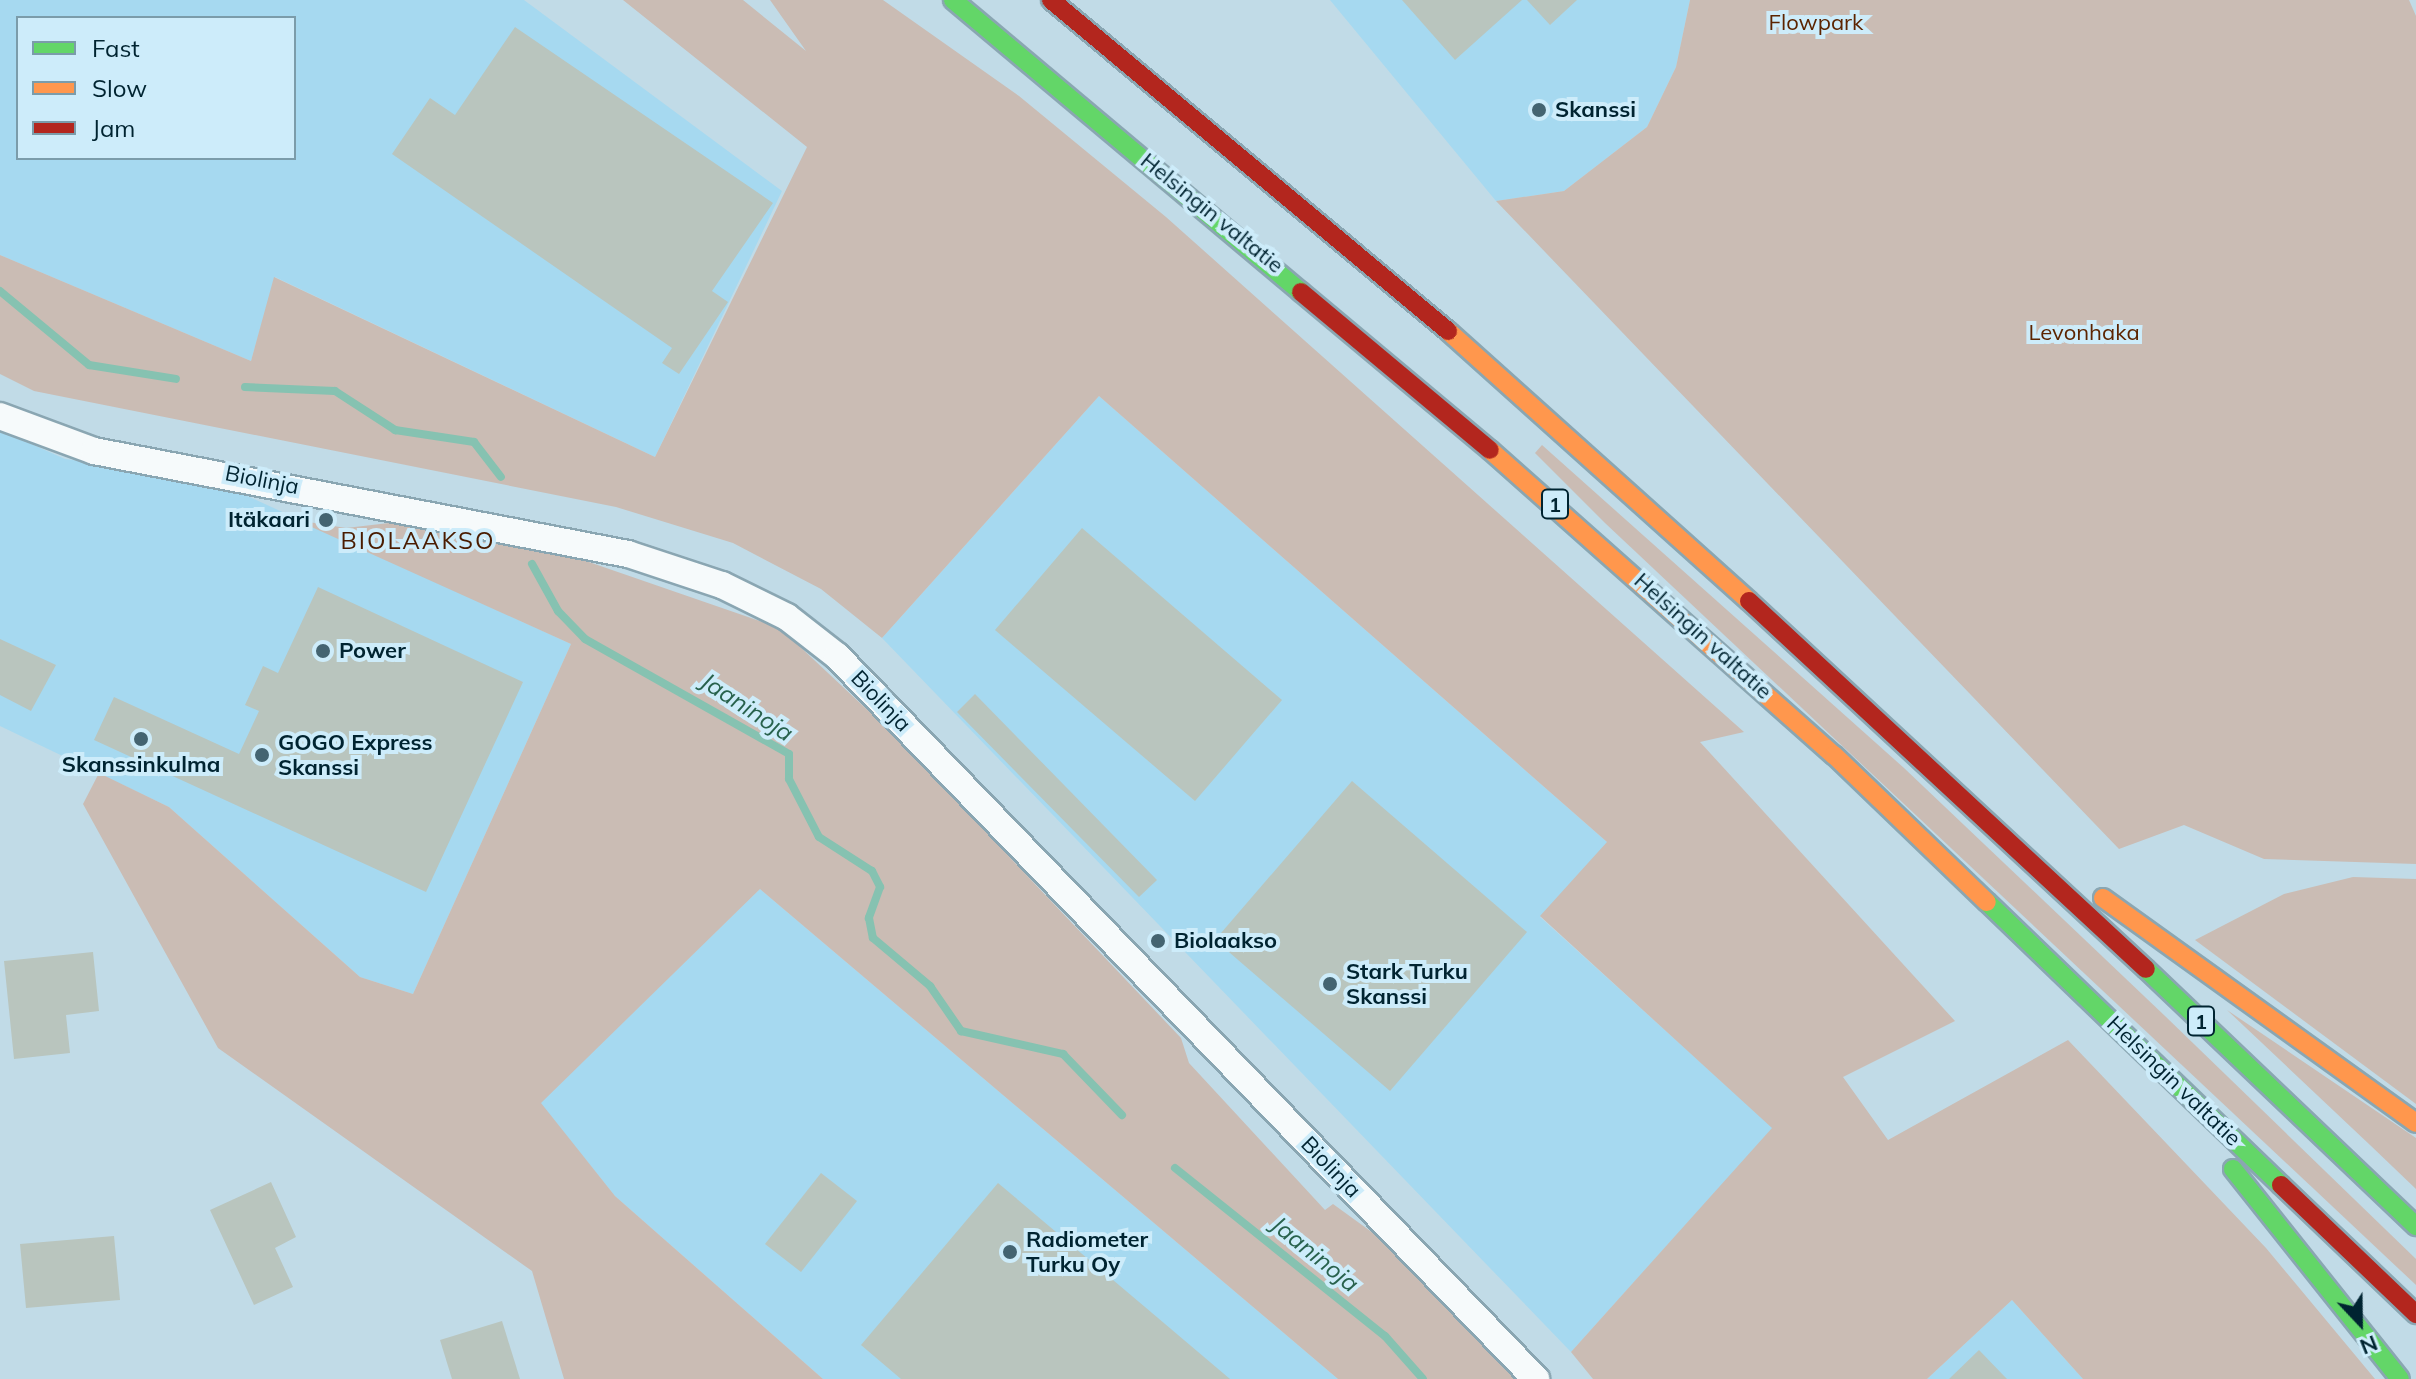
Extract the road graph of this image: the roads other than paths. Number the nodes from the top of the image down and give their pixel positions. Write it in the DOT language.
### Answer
graph roads {
  1 [pos="953,0"];
  2 [pos="1051,0"];
  3 [pos="0,416"];
  4 [pos="1986,816"];
  5 [pos="2130,1038"];
  6 [pos="2416,1123"];
  7 [pos="2416,1226"];
  8 [pos="2416,1314"];
  9 [pos="1536,1379"];
  10 [pos="2400,1379"];
  1 -- 5 [label="highway, Helsingin valtatie / 1"];
  2 -- 4 [label="highway, 1"];
  3 -- 9 [label="street, Biolinja"];
  4 -- 6 [label="highway"];
  4 -- 7 [label="highway, 1"];
  5 -- 8 [label="highway, Helsingin valtatie / 1"];
  5 -- 10 [label="highway"];
}
